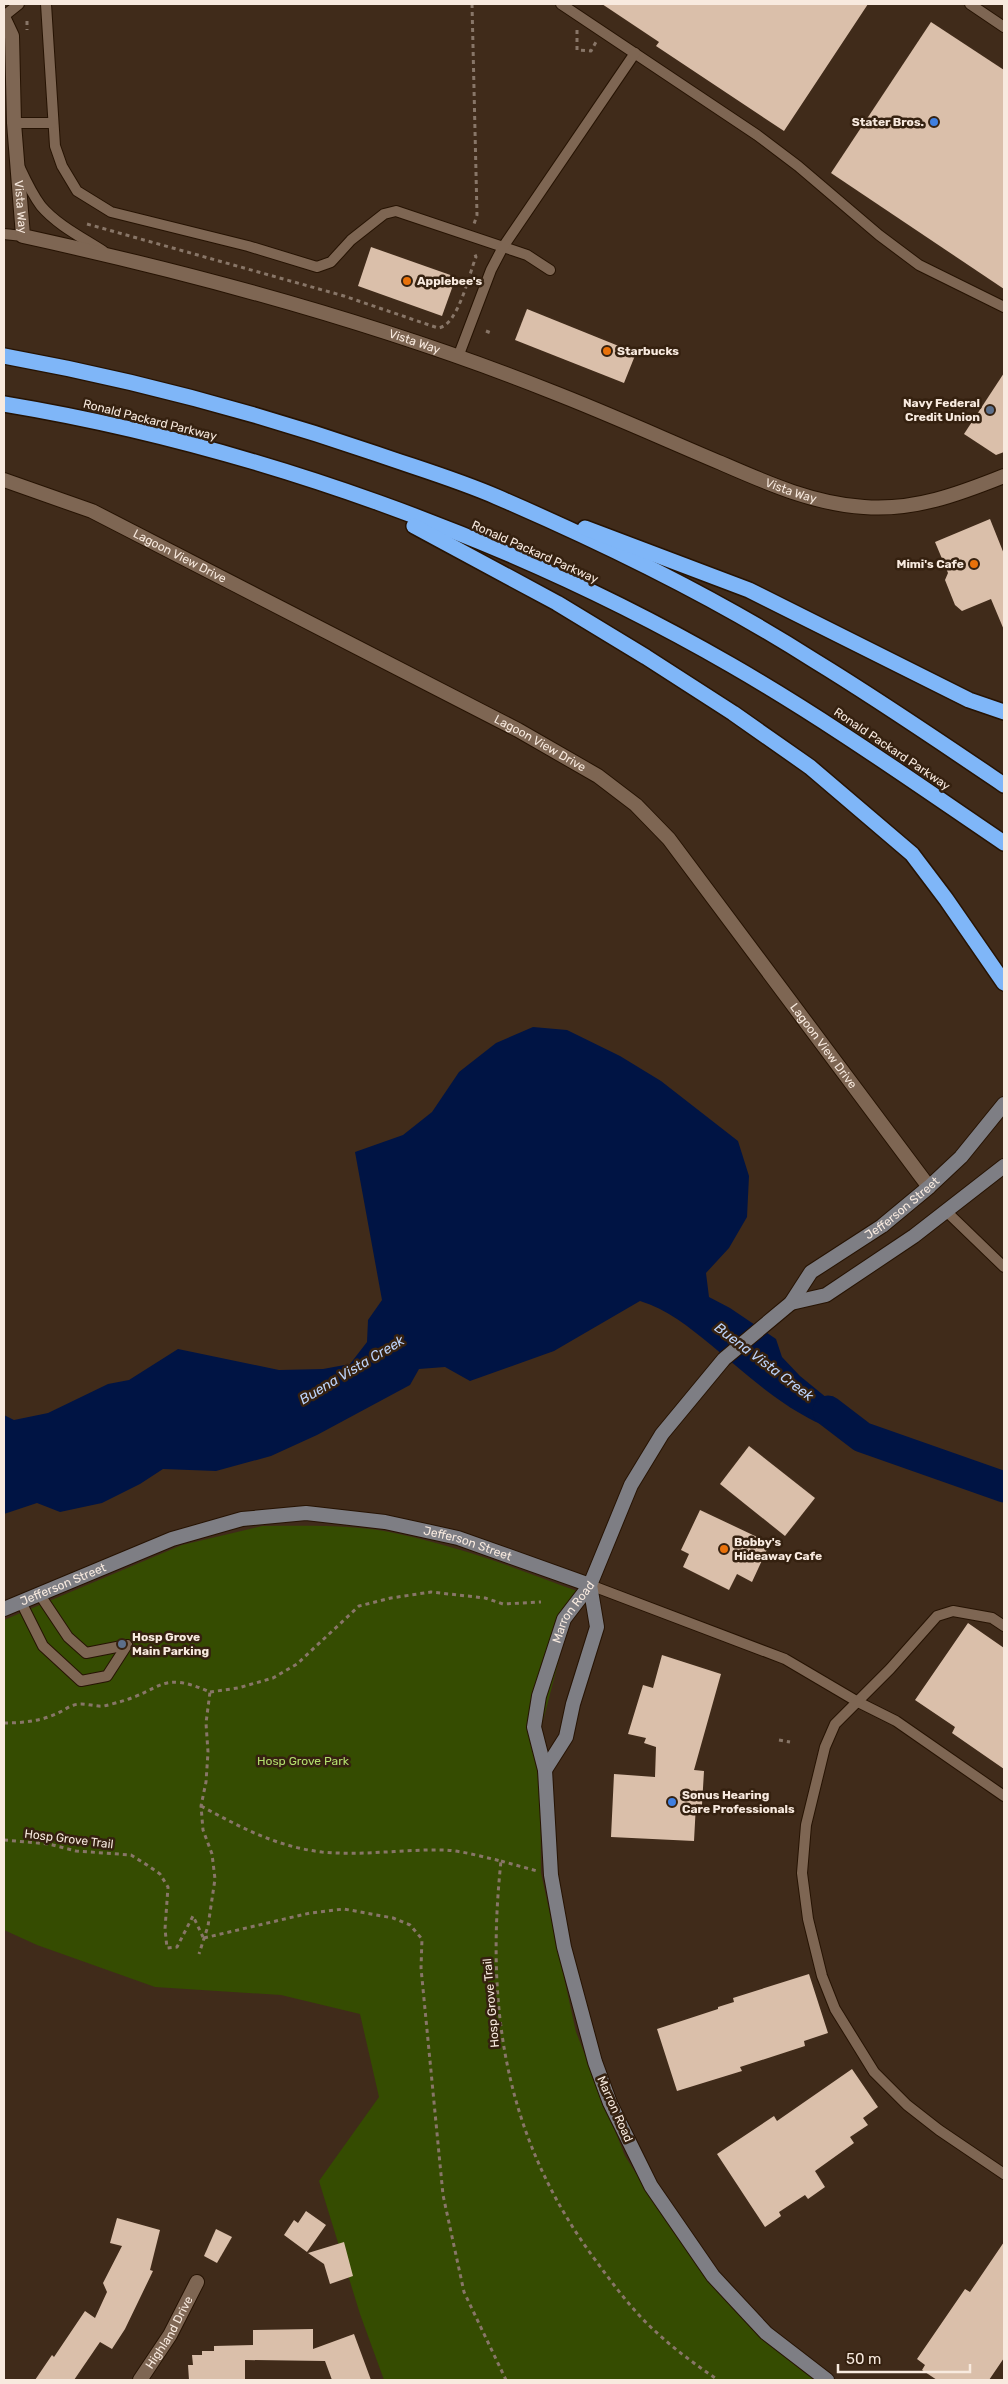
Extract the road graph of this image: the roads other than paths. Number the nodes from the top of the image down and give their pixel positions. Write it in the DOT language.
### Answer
graph roads {
  1 [pos="19,4"];
  2 [pos="46,4"];
  3 [pos="561,4"];
  4 [pos="970,4"];
  5 [pos="4,17"];
  6 [pos="1004,27"];
  7 [pos="635,53"];
  8 [pos="53,123"];
  9 [pos="14,124"];
  10 [pos="17,160"];
  11 [pos="4,234"];
  12 [pos="23,236"];
  13 [pos="503,247"];
  14 [pos="108,255"];
  15 [pos="550,270"];
  16 [pos="1004,307"];
  17 [pos="4,356"];
  18 [pos="458,357"];
  19 [pos="4,404"];
  20 [pos="1004,476"];
  21 [pos="4,480"];
  22 [pos="494,495"];
  23 [pos="358,496"];
  24 [pos="1004,712"];
  25 [pos="1004,785"];
  26 [pos="1004,844"];
  27 [pos="1004,983"];
  28 [pos="1004,1104"];
  29 [pos="1004,1166"];
  30 [pos="929,1187"];
  31 [pos="947,1212"];
  32 [pos="1004,1267"];
  33 [pos="791,1302"];
  34 [pos="590,1585"];
  35 [pos="40,1595"];
  36 [pos="21,1602"];
  37 [pos="4,1609"];
  38 [pos="1004,1626"];
  39 [pos="858,1702"];
  40 [pos="545,1770"];
  41 [pos="1004,1796"];
  42 [pos="1004,2173"];
  43 [pos="197,2282"];
  44 [pos="140,2380"];
  45 [pos="827,2380"];
  1 -- 5 [label="lane"];
  2 -- 8 [label="lane"];
  3 -- 7 [label="lane"];
  4 -- 6 [label="lane"];
  5 -- 9 [label="street, Vista Way"];
  7 -- 13 [label="lane"];
  7 -- 16 [label="lane"];
  8 -- 9 [label="lane"];
  8 -- 13 [label="lane"];
  9 -- 10 [label="street, Vista Way"];
  10 -- 12 [label="street, Vista Way"];
  10 -- 14 [label="lane"];
  11 -- 12 [label="lane"];
  12 -- 14 [label="street, Vista Way"];
  13 -- 15 [label="lane"];
  13 -- 18 [label="lane"];
  14 -- 18 [label="street, Vista Way"];
  17 -- 22 [label="highway"];
  18 -- 20 [label="street, Vista Way"];
  19 -- 23 [label="highway, Ronald Packard Parkway"];
  21 -- 30 [label="street, Lagoon View Drive"];
  22 -- 24 [label="highway"];
  22 -- 25 [label="highway"];
  23 -- 26 [label="highway, Ronald Packard Parkway"];
  23 -- 27 [label="highway"];
  28 -- 30 [label="main road, Jefferson Street"];
  29 -- 31 [label="main road, Jefferson Street"];
  30 -- 33 [label="main road, Jefferson Street"];
  31 -- 32 [label="lane"];
  31 -- 33 [label="main road, Jefferson Street"];
  33 -- 34 [label="main road, Jefferson Street"];
  34 -- 35 [label="main road, Jefferson Street"];
  34 -- 39 [label="lane"];
  34 -- 40 [label="main road, Marron Road"];
  34 -- 40 [label="main road, Marron Road"];
  35 -- 36 [label="main road, Jefferson Street"];
  35 -- 36 [label="lane"];
  36 -- 37 [label="main road, Jefferson Street"];
  38 -- 39 [label="lane"];
  39 -- 41 [label="lane"];
  39 -- 42 [label="lane"];
  40 -- 45 [label="main road, Marron Road"];
  43 -- 44 [label="street, Highland Drive"];
}
